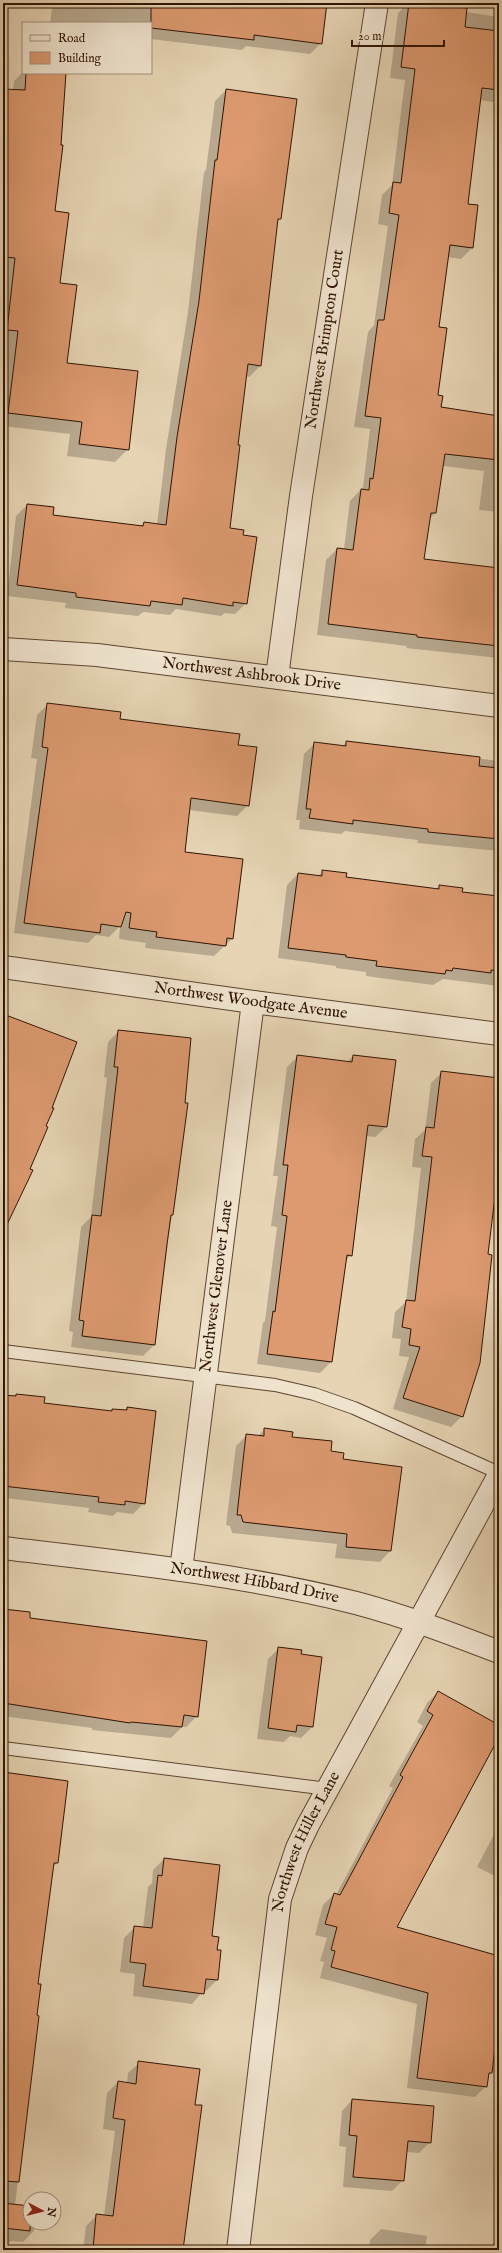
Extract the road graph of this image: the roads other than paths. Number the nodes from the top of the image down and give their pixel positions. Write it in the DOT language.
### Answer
graph roads {
  1 [pos="377,3"];
  2 [pos="3,649"];
  3 [pos="277,677"];
  4 [pos="499,706"];
  5 [pos="3,967"];
  6 [pos="253,1002"];
  7 [pos="499,1034"];
  8 [pos="3,1351"];
  9 [pos="206,1376"];
  10 [pos="499,1474"];
  11 [pos="3,1548"];
  12 [pos="181,1570"];
  13 [pos="418,1622"];
  14 [pos="499,1652"];
  15 [pos="3,1748"];
  16 [pos="328,1789"];
  17 [pos="238,2250"];
  1 -- 3 [label="street, Northwest Brimpton Court"];
  2 -- 3 [label="street, Northwest Ashbrook Drive"];
  3 -- 4 [label="street, Northwest Ashbrook Drive"];
  5 -- 6 [label="street, Northwest Woodgate Avenue"];
  6 -- 7 [label="street, Northwest Woodgate Avenue"];
  6 -- 9 [label="street, Northwest Glenover Lane"];
  8 -- 9 [label="lane"];
  9 -- 10 [label="lane"];
  9 -- 12 [label="street, Northwest Glenover Lane"];
  10 -- 13 [label="street, Northwest Hiller Lane"];
  11 -- 12 [label="street, Northwest Hibbard Drive"];
  12 -- 13 [label="street, Northwest Hibbard Drive"];
  13 -- 14 [label="street, Northwest Hibbard Drive"];
  13 -- 16 [label="street, Northwest Hiller Lane"];
  15 -- 16 [label="lane"];
  16 -- 17 [label="street, Northwest Hiller Lane"];
}
